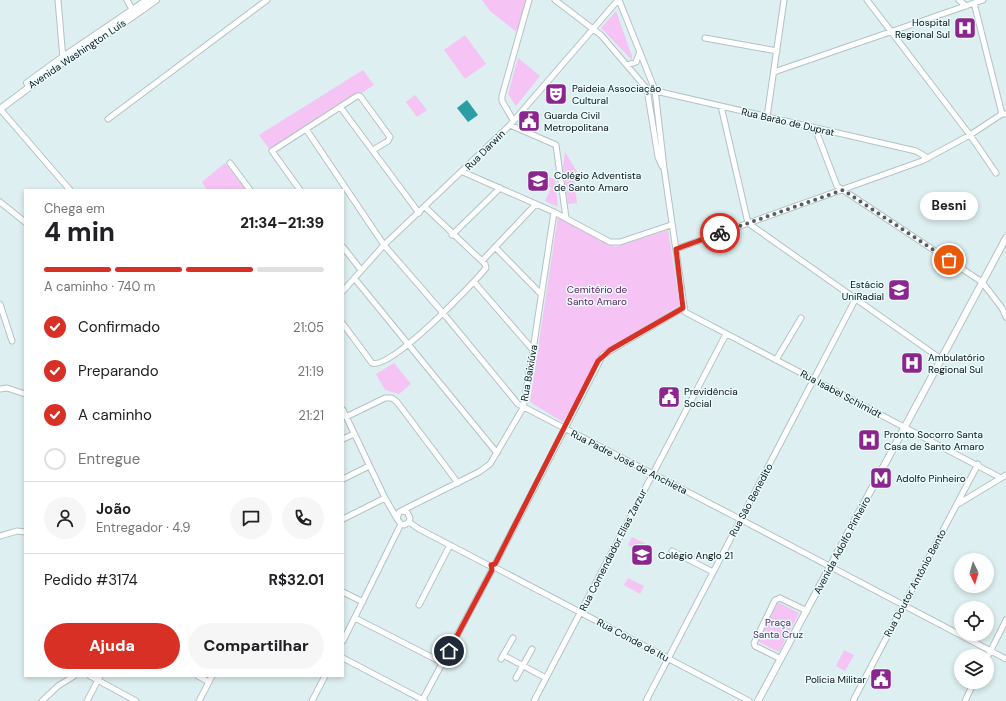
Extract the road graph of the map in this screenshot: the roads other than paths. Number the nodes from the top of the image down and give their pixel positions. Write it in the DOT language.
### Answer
graph roads {
  1 [pos="58,0"];
  2 [pos="128,0"];
  3 [pos="147,0"];
  4 [pos="156,0"];
  5 [pos="267,0"];
  6 [pos="529,0"];
  7 [pos="555,0"];
  8 [pos="619,0"];
  9 [pos="784,0"];
  10 [pos="867,0"];
  11 [pos="959,0"];
  12 [pos="983,0"];
  13 [pos="974,3"];
  14 [pos="966,6"];
  15 [pos="134,12"];
  16 [pos="593,28"];
  17 [pos="891,31"];
  18 [pos="705,38"];
  19 [pos="777,51"];
  20 [pos="640,52"];
  21 [pos="63,59"];
  22 [pos="627,65"];
  23 [pos="774,72"];
  24 [pos="647,89"];
  25 [pos="655,90"];
  26 [pos="0,104"];
  27 [pos="721,106"];
  28 [pos="341,108"];
  29 [pos="0,110"];
  30 [pos="1004,114"];
  31 [pos="0,116"];
  32 [pos="767,117"];
  33 [pos="7,118"];
  34 [pos="108,119"];
  35 [pos="513,120"];
  36 [pos="510,125"];
  37 [pos="815,128"];
  38 [pos="306,129"];
  39 [pos="970,135"];
  40 [pos="372,150"];
  41 [pos="928,158"];
  42 [pos="230,163"];
  43 [pos="664,168"];
  44 [pos="462,172"];
  45 [pos="996,173"];
  46 [pos="500,188"];
  47 [pos="69,189"];
  48 [pos="249,189"];
  49 [pos="299,189"];
  50 [pos="843,190"];
  51 [pos="0,202"];
  52 [pos="536,204"];
  53 [pos="425,207"];
  54 [pos="554,212"];
  55 [pos="419,213"];
  56 [pos="566,218"];
  57 [pos="24,221"];
  58 [pos="748,223"];
  59 [pos="672,224"];
  60 [pos="452,235"];
  61 [pos="1006,238"];
  62 [pos="384,245"];
  63 [pos="344,248"];
  64 [pos="496,248"];
  65 [pos="676,249"];
  66 [pos="482,262"];
  67 [pos="361,270"];
  68 [pos="355,279"];
  69 [pos="474,282"];
  70 [pos="982,282"];
  71 [pos="344,290"];
  72 [pos="541,294"];
  73 [pos="856,298"];
  74 [pos="0,304"];
  75 [pos="683,308"];
  76 [pos="443,313"];
  77 [pos="1006,317"];
  78 [pos="800,318"];
  79 [pos="344,325"];
  80 [pos="726,334"];
  81 [pos="12,341"];
  82 [pos="410,344"];
  83 [pos="533,350"];
  84 [pos="941,359"];
  85 [pos="776,360"];
  86 [pos="813,379"];
  87 [pos="0,388"];
  88 [pos="24,394"];
  89 [pos="523,408"];
  90 [pos="344,412"];
  91 [pos="346,417"];
  92 [pos="564,428"];
  93 [pos="904,428"];
  94 [pos="354,434"];
  95 [pos="344,439"];
  96 [pos="497,453"];
  97 [pos="978,464"];
  98 [pos="370,466"];
  99 [pos="652,473"];
  100 [pos="1004,476"];
  101 [pos="344,479"];
  102 [pos="458,483"];
  103 [pos="385,498"];
  104 [pos="957,504"];
  105 [pos="414,506"];
  106 [pos="392,507"];
  107 [pos="402,511"];
  108 [pos="410,516"];
  109 [pos="396,517"];
  110 [pos="344,518"];
  111 [pos="741,519"];
  112 [pos="409,522"];
  113 [pos="401,524"];
  114 [pos="24,532"];
  115 [pos="0,536"];
  116 [pos="450,545"];
  117 [pos="672,551"];
  118 [pos="493,567"];
  119 [pos="830,567"];
  120 [pos="713,572"];
  121 [pos="344,592"];
  122 [pos="363,602"];
  123 [pos="904,604"];
  124 [pos="419,605"];
  125 [pos="807,611"];
  126 [pos="581,612"];
  127 [pos="354,618"];
  128 [pos="1006,620"];
  129 [pos="513,638"];
  130 [pos="344,639"];
  131 [pos="532,649"];
  132 [pos="986,649"];
  133 [pos="991,649"];
  134 [pos="994,653"];
  135 [pos="668,658"];
  136 [pos="344,659"];
  137 [pos="781,659"];
  138 [pos="1006,659"];
  139 [pos="442,663"];
  140 [pos="523,666"];
  141 [pos="72,677"];
  142 [pos="200,677"];
  143 [pos="212,677"];
  144 [pos="324,677"];
  145 [pos="99,678"];
  146 [pos="516,678"];
  147 [pos="546,678"];
  148 [pos="209,682"];
  149 [pos="970,689"];
  150 [pos="424,700"];
  151 [pos="42,701"];
  152 [pos="87,701"];
  153 [pos="136,701"];
  154 [pos="199,701"];
  155 [pos="312,701"];
  156 [pos="534,701"];
  157 [pos="646,701"];
  158 [pos="749,701"];
  159 [pos="758,701"];
  160 [pos="853,701"];
  161 [pos="964,701"];
  1 -- 21 [label="street"];
  2 -- 15 [label="street"];
  3 -- 15 [label="main road, Avenida Washington Luís"];
  4 -- 15 [label="main road, Avenida Washington Luís"];
  5 -- 34 [label="street"];
  6 -- 35 [label="street"];
  7 -- 16 [label="street"];
  8 -- 16 [label="street, Rua Darwin"];
  8 -- 20 [label="street"];
  9 -- 19 [label="street"];
  10 -- 17 [label="street"];
  11 -- 14 [label="street"];
  12 -- 13 [label="street"];
  13 -- 14 [label="street"];
  13 -- 30 [label="street"];
  14 -- 17 [label="street"];
  15 -- 21 [label="main road, Avenida Washington Luís"];
  16 -- 22 [label="street"];
  16 -- 35 [label="street, Rua Darwin"];
  17 -- 23 [label="street"];
  17 -- 39 [label="street"];
  18 -- 19 [label="street"];
  19 -- 23 [label="street"];
  20 -- 22 [label="street"];
  20 -- 25 [label="street"];
  21 -- 26 [label="main road, Avenida Washington Luís"];
  21 -- 29 [label="main road, Avenida Washington Luís"];
  22 -- 24 [label="street"];
  23 -- 32 [label="street"];
  24 -- 25 [label="street, Rua Barão de Duprat"];
  24 -- 43 [label="street"];
  25 -- 27 [label="street, Rua Barão de Duprat"];
  25 -- 43 [label="street"];
  27 -- 32 [label="street, Rua Barão de Duprat"];
  27 -- 58 [label="street"];
  28 -- 38 [label="street"];
  28 -- 40 [label="street"];
  28 -- 40 [label="street"];
  29 -- 33 [label="street"];
  30 -- 39 [label="street"];
  31 -- 33 [label="street"];
  32 -- 37 [label="street, Rua Barão de Duprat"];
  33 -- 47 [label="street"];
  35 -- 36 [label="street, Rua Darwin"];
  36 -- 44 [label="street, Rua Darwin"];
  36 -- 56 [label="street"];
  37 -- 41 [label="street, Rua Barão de Duprat"];
  37 -- 50 [label="street"];
  38 -- 49 [label="street"];
  38 -- 62 [label="street, Rua Padre José de Anchieta"];
  39 -- 41 [label="street"];
  39 -- 45 [label="street"];
  40 -- 55 [label="street"];
  41 -- 50 [label="street"];
  42 -- 48 [label="street"];
  43 -- 59 [label="street"];
  44 -- 46 [label="street"];
  44 -- 53 [label="street, Rua Darwin"];
  46 -- 52 [label="street"];
  46 -- 60 [label="street"];
  50 -- 58 [label="street"];
  50 -- 70 [label="street"];
  51 -- 57 [label="street"];
  52 -- 54 [label="street"];
  52 -- 64 [label="street"];
  53 -- 55 [label="street, Rua Darwin"];
  53 -- 60 [label="street"];
  54 -- 56 [label="street"];
  54 -- 72 [label="street, Rua Baixiúva"];
  55 -- 62 [label="street, Rua Darwin"];
  56 -- 59 [label="street"];
  58 -- 65 [label="street"];
  58 -- 73 [label="street"];
  59 -- 65 [label="street"];
  60 -- 66 [label="street"];
  61 -- 70 [label="main road, Avenida Adolfo Pinheiro"];
  62 -- 67 [label="street, Rua Darwin"];
  62 -- 76 [label="street, Rua Padre José de Anchieta"];
  63 -- 67 [label="street"];
  64 -- 66 [label="street"];
  64 -- 72 [label="street"];
  65 -- 75 [label="street"];
  66 -- 69 [label="street"];
  67 -- 68 [label="street, Rua Darwin"];
  68 -- 71 [label="street, Rua Darwin"];
  68 -- 82 [label="street"];
  69 -- 76 [label="street"];
  69 -- 83 [label="street"];
  70 -- 77 [label="street"];
  70 -- 84 [label="main road, Avenida Adolfo Pinheiro"];
  72 -- 83 [label="street, Rua Baixiúva"];
  73 -- 84 [label="street"];
  73 -- 86 [label="street, Rua São Benedito"];
  74 -- 81 [label="street"];
  75 -- 80 [label="street, Rua Isabel Schimidt"];
  75 -- 92 [label="street"];
  76 -- 82 [label="street"];
  76 -- 89 [label="street, Rua Padre José de Anchieta"];
  78 -- 85 [label="street"];
  79 -- 82 [label="street"];
  80 -- 85 [label="street, Rua Isabel Schimidt"];
  80 -- 99 [label="street, Rua Comendador Elias Zarzur"];
  82 -- 96 [label="street"];
  83 -- 89 [label="street, Rua Baixiúva"];
  84 -- 93 [label="main road, Avenida Adolfo Pinheiro"];
  85 -- 86 [label="street, Rua Isabel Schimidt"];
  86 -- 93 [label="street, Rua Isabel Schimidt"];
  86 -- 111 [label="street, Rua São Benedito"];
  87 -- 88 [label="street"];
  89 -- 92 [label="street, Rua Padre José de Anchieta"];
  89 -- 96 [label="street, Rua Baixiúva"];
  90 -- 91 [label="street"];
  91 -- 94 [label="street"];
  91 -- 102 [label="street"];
  92 -- 99 [label="street, Rua Padre José de Anchieta"];
  92 -- 118 [label="street"];
  93 -- 97 [label="street, Rua Isabel Schimidt"];
  93 -- 119 [label="main road, Avenida Adolfo Pinheiro"];
  94 -- 95 [label="street"];
  94 -- 98 [label="street"];
  96 -- 102 [label="street, Rua Baixiúva"];
  97 -- 100 [label="street, Rua Isabel Schimidt"];
  97 -- 104 [label="street, Rua Doutor Antônio Bento"];
  98 -- 101 [label="street"];
  98 -- 103 [label="street"];
  99 -- 111 [label="street, Rua Padre José de Anchieta"];
  99 -- 126 [label="street, Rua Comendador Elias Zarzur"];
  100 -- 104 [label="street"];
  102 -- 105 [label="street, Rua Baixiúva"];
  103 -- 106 [label="street"];
  103 -- 110 [label="street"];
  104 -- 123 [label="street, Rua Doutor Antônio Bento"];
  105 -- 107 [label="street, Rua Baixiúva"];
  105 -- 108 [label="street"];
  106 -- 107 [label="street"];
  106 -- 109 [label="street"];
  107 -- 108 [label="street"];
  107 -- 109 [label="street"];
  108 -- 112 [label="street"];
  109 -- 113 [label="street"];
  111 -- 119 [label="street, Rua Padre José de Anchieta"];
  111 -- 120 [label="street, Rua São Benedito"];
  112 -- 113 [label="street"];
  112 -- 116 [label="street, Rua Conde de Itu"];
  113 -- 122 [label="street"];
  114 -- 115 [label="street"];
  116 -- 118 [label="street, Rua Conde de Itu"];
  116 -- 124 [label="street"];
  117 -- 120 [label="street"];
  118 -- 126 [label="street, Rua Conde de Itu"];
  118 -- 139 [label="street"];
  119 -- 123 [label="street, Rua Padre José de Anchieta"];
  119 -- 125 [label="main road, Avenida Adolfo Pinheiro"];
  120 -- 135 [label="street, Rua São Benedito"];
  121 -- 122 [label="street"];
  122 -- 127 [label="street"];
  123 -- 132 [label="street, Rua Padre José de Anchieta"];
  123 -- 160 [label="street, Rua Doutor Antônio Bento"];
  125 -- 137 [label="main road, Avenida Adolfo Pinheiro"];
  125 -- 137 [label="street"];
  126 -- 135 [label="street, Rua Conde de Itu"];
  126 -- 147 [label="street, Rua Comendador Elias Zarzur"];
  127 -- 130 [label="street"];
  127 -- 139 [label="street"];
  128 -- 133 [label="street"];
  129 -- 140 [label="street"];
  131 -- 140 [label="street"];
  134 -- 138 [label="street, Rua Padre José de Anchieta"];
  135 -- 157 [label="street, Rua São Benedito"];
  135 -- 158 [label="street, Rua Conde de Itu"];
  136 -- 150 [label="street"];
  137 -- 159 [label="main road, Avenida Adolfo Pinheiro"];
  139 -- 150 [label="street"];
  140 -- 146 [label="street"];
  140 -- 147 [label="street"];
  141 -- 151 [label="street"];
  142 -- 148 [label="street"];
  143 -- 148 [label="street"];
  144 -- 155 [label="street"];
  145 -- 152 [label="street"];
  145 -- 153 [label="street"];
  147 -- 156 [label="street, Rua Comendador Elias Zarzur"];
  148 -- 154 [label="street"];
  149 -- 161 [label="street"];
}
